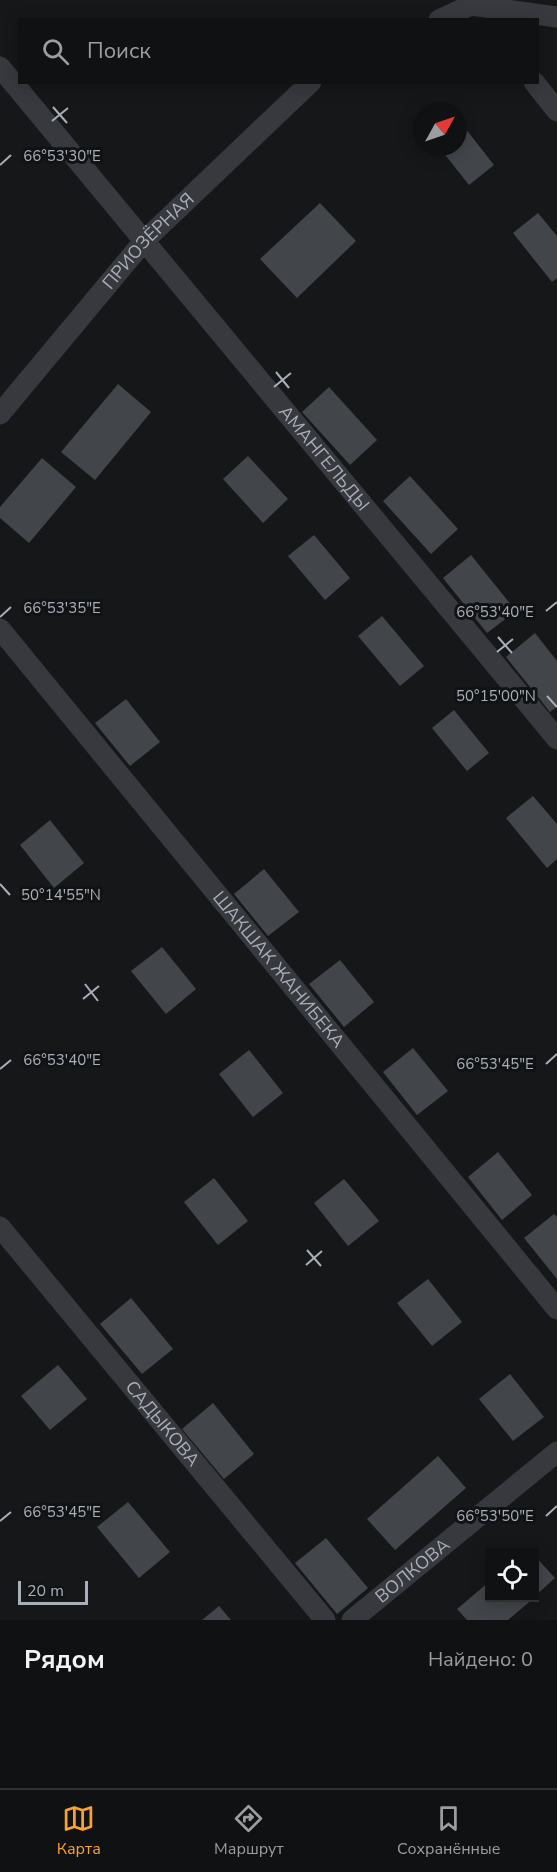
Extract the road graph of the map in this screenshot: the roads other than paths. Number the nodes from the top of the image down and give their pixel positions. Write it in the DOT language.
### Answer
graph roads {
  1 [pos="473,8"];
  2 [pos="557,17"];
  3 [pos="445,18"];
  4 [pos="0,68"];
  5 [pos="309,84"];
  6 [pos="536,84"];
  7 [pos="557,111"];
  8 [pos="144,241"];
  9 [pos="0,414"];
  10 [pos="0,629"];
  11 [pos="557,739"];
  12 [pos="0,1227"];
  13 [pos="557,1309"];
  14 [pos="557,1452"];
  15 [pos="325,1620"];
  16 [pos="352,1620"];
  1 -- 2 [label="street"];
  1 -- 3 [label="street"];
  4 -- 8 [label="street, АМАНГЕЛЬДЫ"];
  5 -- 8 [label="street, ПРИОЗЁРНАЯ"];
  6 -- 7 [label="street"];
  8 -- 9 [label="street, ПРИОЗЁРНАЯ"];
  8 -- 11 [label="street, АМАНГЕЛЬДЫ"];
  10 -- 13 [label="street, ШАКШАК ЖАНИБЕКА"];
  12 -- 15 [label="street, САДЫКОВА"];
  14 -- 16 [label="street, ВОЛКОВА"];
}
